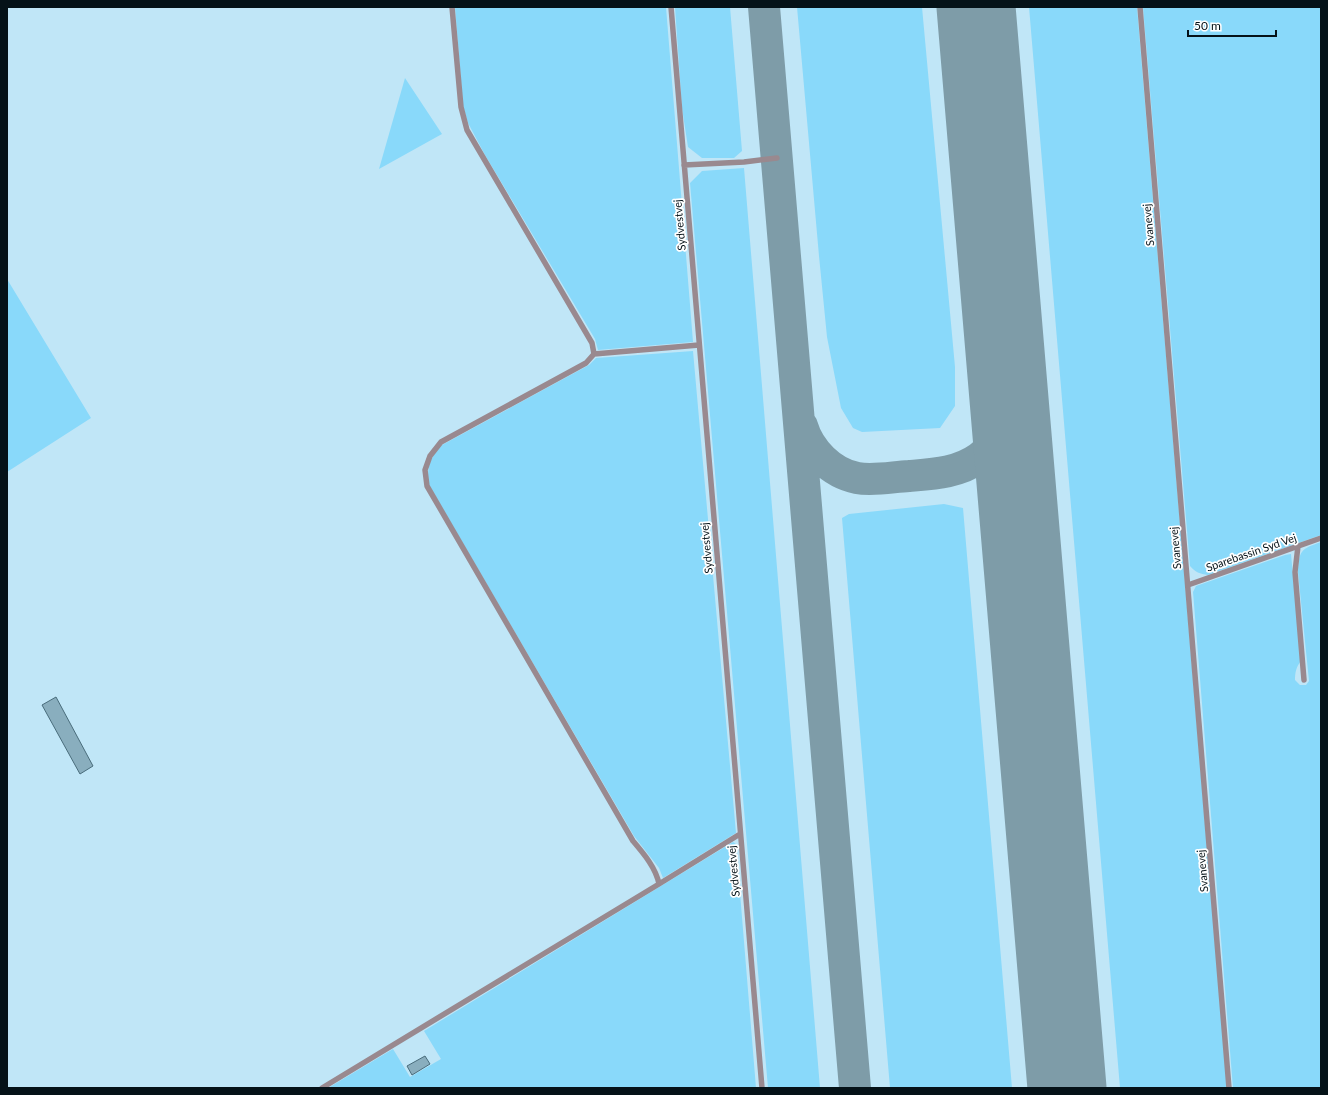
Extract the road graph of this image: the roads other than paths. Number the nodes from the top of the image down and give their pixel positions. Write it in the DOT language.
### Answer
graph roads {
  1 [pos="452,7"];
  2 [pos="671,7"];
  3 [pos="1140,7"];
  4 [pos="777,158"];
  5 [pos="684,165"];
  6 [pos="699,345"];
  7 [pos="594,354"];
  8 [pos="1321,538"];
  9 [pos="1298,546"];
  10 [pos="1188,585"];
  11 [pos="1304,680"];
  12 [pos="740,834"];
  13 [pos="659,884"];
  14 [pos="322,1088"];
  15 [pos="762,1088"];
  16 [pos="1229,1088"];
  1 -- 7 [label="lane"];
  2 -- 5 [label="lane, Sydvestvej"];
  3 -- 10 [label="lane, Svanevej"];
  4 -- 5 [label="lane"];
  5 -- 6 [label="lane, Sydvestvej"];
  6 -- 7 [label="lane"];
  6 -- 12 [label="lane, Sydvestvej"];
  7 -- 13 [label="lane"];
  8 -- 9 [label="lane, Sparebassin Syd Vej"];
  9 -- 10 [label="lane, Sparebassin Syd Vej"];
  9 -- 11 [label="lane"];
  10 -- 16 [label="lane, Svanevej"];
  12 -- 13 [label="lane"];
  12 -- 15 [label="lane, Sydvestvej"];
  13 -- 14 [label="lane"];
}
